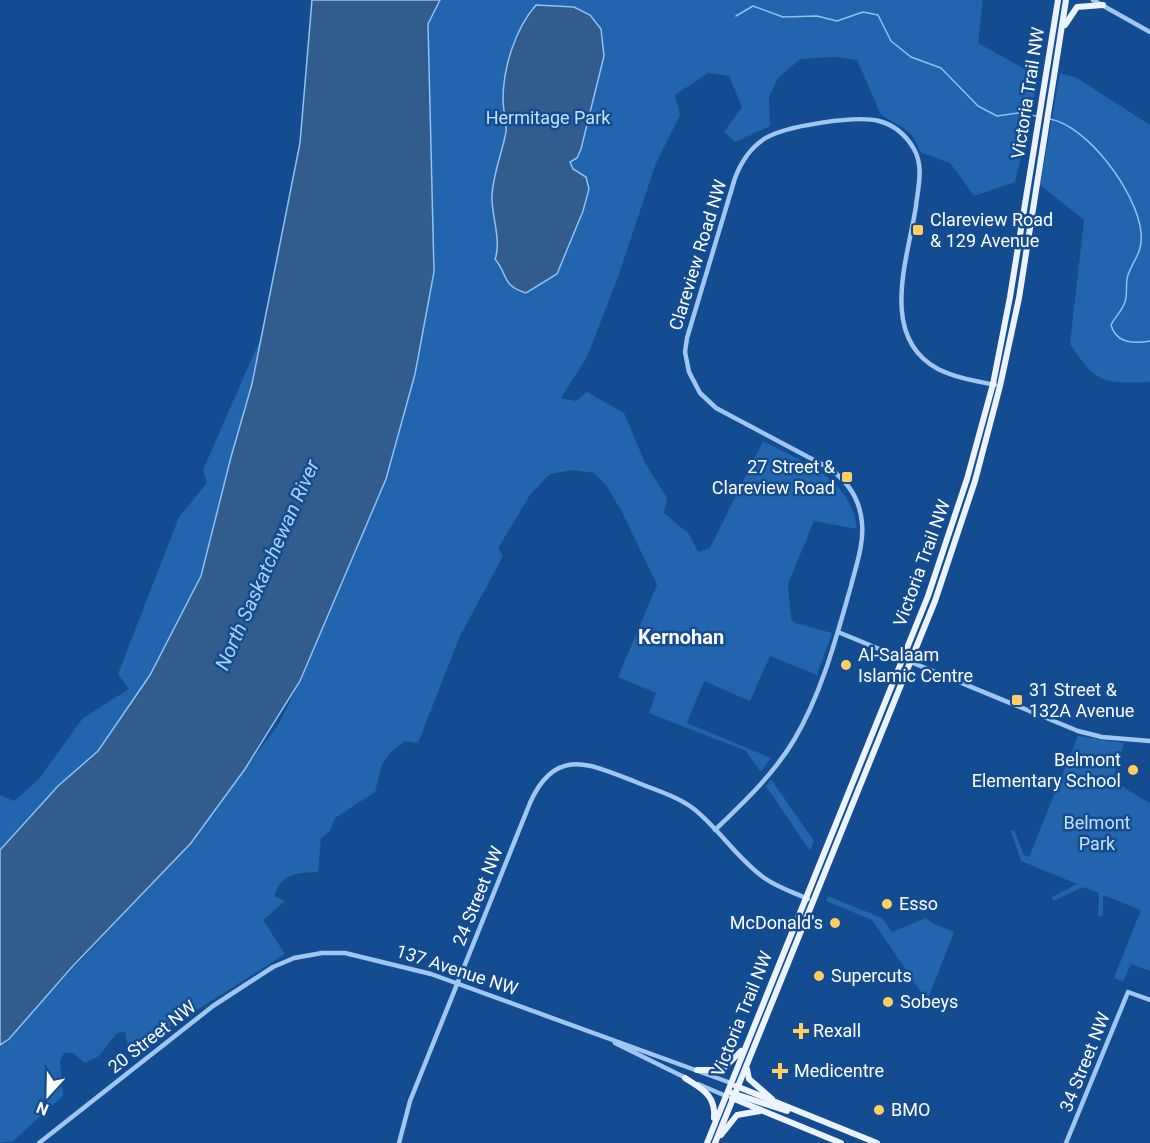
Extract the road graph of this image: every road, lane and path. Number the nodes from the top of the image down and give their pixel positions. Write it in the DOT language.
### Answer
graph roads {
  1 [pos="1058,0"];
  2 [pos="1066,0"];
  3 [pos="1094,0"];
  4 [pos="1103,5"];
  5 [pos="1150,32"];
  6 [pos="1059,43"];
  7 [pos="993,384"];
  8 [pos="1000,386"];
  9 [pos="838,632"];
  10 [pos="903,659"];
  11 [pos="911,662"];
  12 [pos="1150,741"];
  13 [pos="715,830"];
  14 [pos="806,898"];
  15 [pos="813,901"];
  16 [pos="287,960"];
  17 [pos="457,982"];
  18 [pos="1150,1000"];
  19 [pos="612,1042"];
  20 [pos="747,1044"];
  21 [pos="747,1065"];
  22 [pos="697,1070"];
  23 [pos="685,1078"];
  24 [pos="731,1083"];
  25 [pos="736,1093"];
  26 [pos="726,1096"];
  27 [pos="777,1103"];
  28 [pos="765,1111"];
  29 [pos="825,1122"];
  30 [pos="713,1127"];
  31 [pos="39,1143"];
  32 [pos="399,1143"];
  33 [pos="706,1143"];
  34 [pos="716,1143"];
  35 [pos="842,1143"];
  36 [pos="877,1143"];
  37 [pos="1066,1143"];
  1 -- 7 [label="main road, Victoria Trail NW"];
  2 -- 6 [label="main road, Victoria Trail NW"];
  3 -- 4 [label="street"];
  4 -- 5 [label="street"];
  4 -- 6 [label="main road"];
  6 -- 8 [label="main road, Victoria Trail NW"];
  7 -- 8 [label="street, Clareview Road NW"];
  7 -- 9 [label="street, Clareview Road NW"];
  7 -- 10 [label="main road, Victoria Trail NW"];
  8 -- 11 [label="main road, Victoria Trail NW"];
  9 -- 10 [label="street"];
  9 -- 13 [label="street, Clareview Road NW"];
  10 -- 11 [label="street"];
  10 -- 14 [label="main road, Victoria Trail NW"];
  11 -- 12 [label="street"];
  11 -- 15 [label="main road, Victoria Trail NW"];
  13 -- 14 [label="street"];
  13 -- 17 [label="street, 24 Street NW"];
  14 -- 15 [label="street"];
  14 -- 20 [label="main road, Victoria Trail NW"];
  15 -- 21 [label="main road, Victoria Trail NW"];
  16 -- 17 [label="street, 137 Avenue NW"];
  16 -- 31 [label="street, 20 Street NW"];
  17 -- 19 [label="street, 137 Avenue NW"];
  17 -- 32 [label="street, 24 Street NW"];
  18 -- 37 [label="street, 34 Street NW"];
  19 -- 22 [label="street, 137 Avenue NW"];
  19 -- 23 [label="street, 137 Avenue NW"];
  20 -- 22 [label="main road"];
  20 -- 24 [label="main road, Victoria Trail NW"];
  21 -- 25 [label="main road, Victoria Trail NW"];
  21 -- 27 [label="main road"];
  22 -- 24 [label="street, 137 Avenue NW"];
  23 -- 26 [label="street, 137 Avenue NW"];
  23 -- 30 [label="main road"];
  24 -- 25 [label="main road, 137 Avenue NW"];
  24 -- 26 [label="main road, Victoria Trail NW"];
  25 -- 26 [label="main road"];
  25 -- 27 [label="main road, 137 Avenue NW"];
  25 -- 28 [label="main road, 137 Avenue NW"];
  25 -- 29 [label="main road"];
  25 -- 34 [label="main road, Victoria Trail NW"];
  26 -- 30 [label="main road, Victoria Trail NW"];
  27 -- 29 [label="main road, 137 Avenue NW"];
  28 -- 34 [label="main road"];
  28 -- 35 [label="main road, 137 Avenue NW"];
  29 -- 36 [label="main road, 137 Avenue NW"];
  30 -- 33 [label="main road, Victoria Trail NW"];
}
